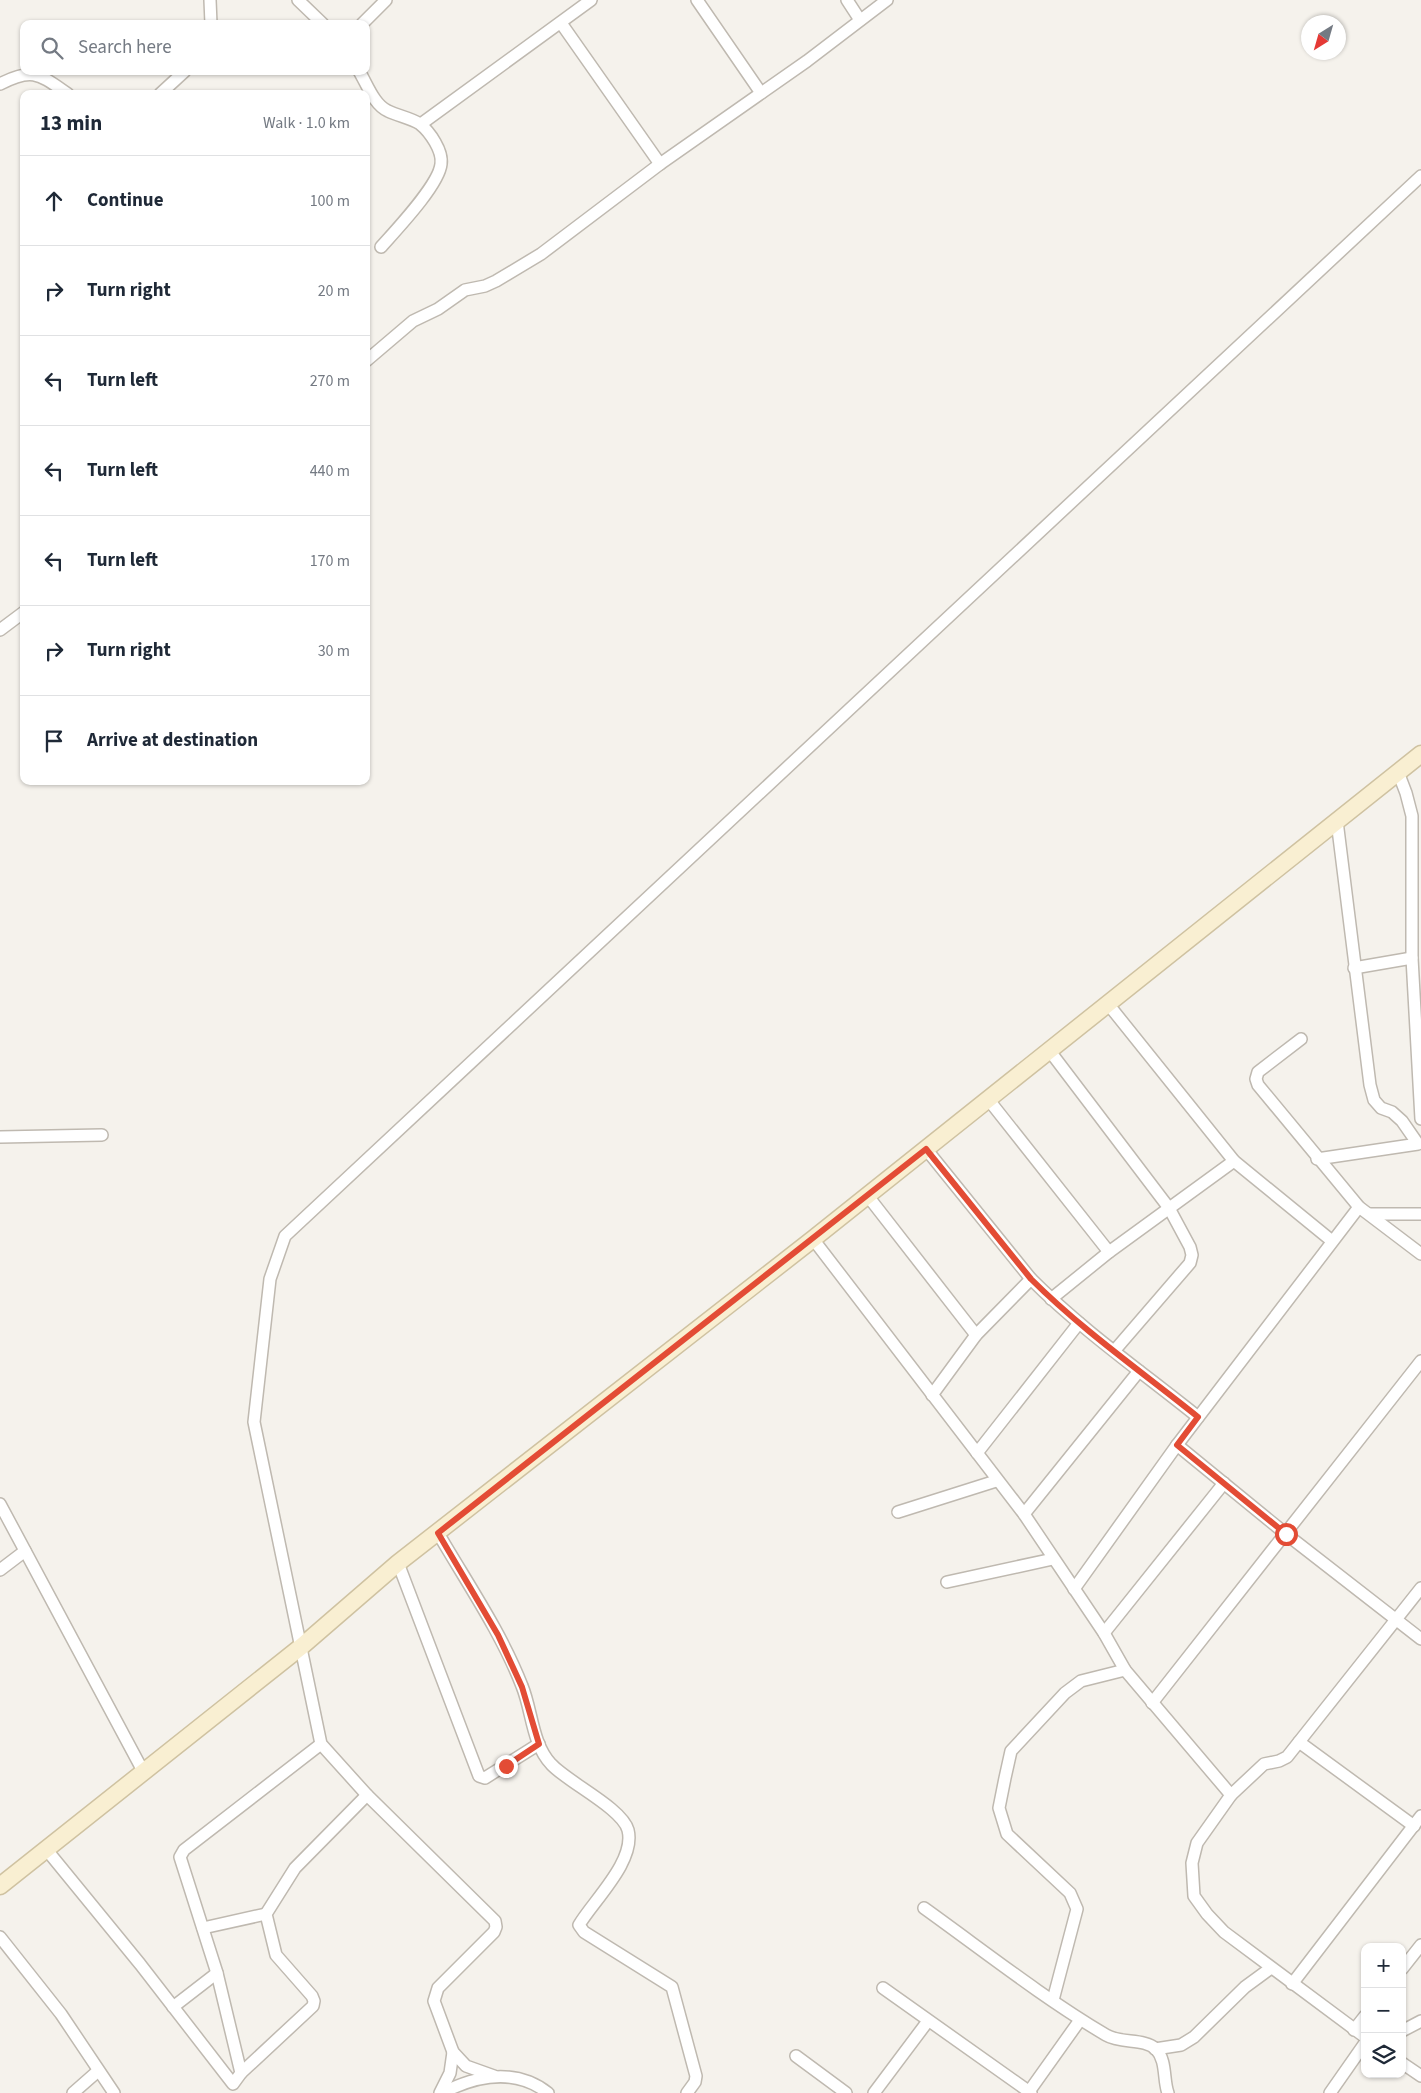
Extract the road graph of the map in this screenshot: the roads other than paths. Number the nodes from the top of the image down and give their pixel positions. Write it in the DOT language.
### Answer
graph roads {
  1 [pos="210,0"];
  2 [pos="298,0"];
  3 [pos="386,0"];
  4 [pos="591,0"];
  5 [pos="697,0"];
  6 [pos="847,0"];
  7 [pos="887,0"];
  8 [pos="211,20"];
  9 [pos="319,20"];
  10 [pos="366,20"];
  11 [pos="860,20"];
  12 [pos="561,23"];
  13 [pos="20,75"];
  14 [pos="37,75"];
  15 [pos="181,75"];
  16 [pos="362,75"];
  17 [pos="0,84"];
  18 [pos="61,90"];
  19 [pos="164,90"];
  20 [pos="761,93"];
  21 [pos="421,124"];
  22 [pos="660,164"];
  23 [pos="1421,176"];
  24 [pos="381,247"];
  25 [pos="370,358"];
  26 [pos="20,615"];
  27 [pos="0,630"];
  28 [pos="1421,754"];
  29 [pos="1398,772"];
  30 [pos="1337,821"];
  31 [pos="1417,876"];
  32 [pos="1416,942"];
  33 [pos="1412,958"];
  34 [pos="1354,968"];
  35 [pos="1108,1004"];
  36 [pos="1418,1017"];
  37 [pos="1301,1039"];
  38 [pos="1050,1050"];
  39 [pos="988,1099"];
  40 [pos="1421,1119"];
  41 [pos="102,1135"];
  42 [pos="0,1137"];
  43 [pos="1419,1142"];
  44 [pos="926,1149"];
  45 [pos="1317,1159"];
  46 [pos="1234,1161"];
  47 [pos="867,1195"];
  48 [pos="1359,1207"];
  49 [pos="1169,1208"];
  50 [pos="1370,1214"];
  51 [pos="1421,1214"];
  52 [pos="813,1239"];
  53 [pos="1332,1241"];
  54 [pos="1109,1252"];
  55 [pos="1421,1254"];
  56 [pos="1031,1279"];
  57 [pos="1051,1298"];
  58 [pos="1079,1323"];
  59 [pos="976,1335"];
  60 [pos="1114,1350"];
  61 [pos="1421,1361"];
  62 [pos="1139,1371"];
  63 [pos="932,1395"];
  64 [pos="1198,1417"];
  65 [pos="1177,1445"];
  66 [pos="977,1453"];
  67 [pos="996,1481"];
  68 [pos="1224,1483"];
  69 [pos="0,1504"];
  70 [pos="898,1512"];
  71 [pos="1024,1514"];
  72 [pos="438,1533"];
  73 [pos="1286,1534"];
  74 [pos="25,1551"];
  75 [pos="1053,1559"];
  76 [pos="398,1563"];
  77 [pos="0,1570"];
  78 [pos="947,1582"];
  79 [pos="1421,1588"];
  80 [pos="1074,1589"];
  81 [pos="1395,1620"];
  82 [pos="1104,1633"];
  83 [pos="1421,1639"];
  84 [pos="302,1646"];
  85 [pos="1126,1670"];
  86 [pos="1152,1704"];
  87 [pos="1299,1742"];
  88 [pos="321,1744"];
  89 [pos="539,1744"];
  90 [pos="143,1771"];
  91 [pos="368,1795"];
  92 [pos="1231,1795"];
  93 [pos="1421,1816"];
  94 [pos="1414,1826"];
  95 [pos="46,1849"];
  96 [pos="0,1886"];
  97 [pos="924,1908"];
  98 [pos="266,1914"];
  99 [pos="203,1928"];
  100 [pos="0,1937"];
  101 [pos="1421,1945"];
  102 [pos="1406,1964"];
  103 [pos="1271,1968"];
  104 [pos="217,1973"];
  105 [pos="1292,1984"];
  106 [pos="883,1988"];
  107 [pos="1053,2000"];
  108 [pos="173,2007"];
  109 [pos="1080,2020"];
  110 [pos="928,2021"];
  111 [pos="1361,2021"];
  112 [pos="1421,2021"];
  113 [pos="1406,2029"];
  114 [pos="1354,2030"];
  115 [pos="1361,2034"];
  116 [pos="1155,2049"];
  117 [pos="1361,2049"];
  118 [pos="453,2052"];
  119 [pos="796,2056"];
  120 [pos="1406,2066"];
  121 [pos="98,2071"];
  122 [pos="241,2073"];
  123 [pos="494,2076"];
  124 [pos="1421,2076"];
  125 [pos="231,2088"];
  126 [pos="1030,2092"];
  127 [pos="73,2093"];
  128 [pos="114,2093"];
  129 [pos="441,2093"];
  130 [pos="548,2093"];
  131 [pos="687,2093"];
  132 [pos="846,2093"];
  133 [pos="874,2093"];
  134 [pos="1168,2093"];
  135 [pos="1330,2093"];
  1 -- 8 [label="street"];
  2 -- 9 [label="street"];
  3 -- 10 [label="street"];
  4 -- 12 [label="street"];
  5 -- 20 [label="street"];
  6 -- 11 [label="street"];
  7 -- 11 [label="street"];
  11 -- 20 [label="street"];
  12 -- 21 [label="street"];
  12 -- 22 [label="street"];
  13 -- 17 [label="street"];
  14 -- 18 [label="street"];
  15 -- 19 [label="street"];
  16 -- 21 [label="street"];
  20 -- 22 [label="street"];
  21 -- 24 [label="street"];
  22 -- 25 [label="street"];
  23 -- 84 [label="street"];
  26 -- 27 [label="street"];
  28 -- 29 [label="street"];
  29 -- 30 [label="street"];
  29 -- 31 [label="street"];
  30 -- 34 [label="street"];
  30 -- 35 [label="street"];
  31 -- 32 [label="street"];
  32 -- 33 [label="street"];
  33 -- 34 [label="street"];
  33 -- 36 [label="street"];
  34 -- 43 [label="street"];
  35 -- 38 [label="street"];
  35 -- 46 [label="street"];
  36 -- 40 [label="street"];
  37 -- 45 [label="street"];
  38 -- 39 [label="street"];
  38 -- 49 [label="street"];
  39 -- 44 [label="street"];
  39 -- 54 [label="street"];
  41 -- 42 [label="street"];
  43 -- 45 [label="street"];
  44 -- 47 [label="street"];
  44 -- 56 [label="street"];
  45 -- 48 [label="street"];
  46 -- 49 [label="street"];
  46 -- 53 [label="street"];
  47 -- 52 [label="street"];
  47 -- 59 [label="street"];
  48 -- 50 [label="street"];
  48 -- 53 [label="street"];
  49 -- 54 [label="street"];
  49 -- 60 [label="street"];
  50 -- 51 [label="street"];
  50 -- 55 [label="street"];
  52 -- 63 [label="street"];
  52 -- 72 [label="street"];
  53 -- 64 [label="street"];
  54 -- 57 [label="street"];
  56 -- 57 [label="street"];
  56 -- 59 [label="street"];
  57 -- 58 [label="street"];
  58 -- 60 [label="street"];
  58 -- 66 [label="street"];
  59 -- 63 [label="street"];
  60 -- 62 [label="street"];
  61 -- 73 [label="street"];
  62 -- 64 [label="street"];
  62 -- 71 [label="street"];
  63 -- 66 [label="street"];
  64 -- 65 [label="street"];
  65 -- 68 [label="street"];
  65 -- 80 [label="street"];
  66 -- 67 [label="street"];
  67 -- 70 [label="street"];
  67 -- 71 [label="street"];
  68 -- 73 [label="street"];
  68 -- 82 [label="street"];
  69 -- 74 [label="street"];
  71 -- 75 [label="street"];
  72 -- 76 [label="street"];
  72 -- 89 [label="street"];
  73 -- 81 [label="street"];
  73 -- 86 [label="street"];
  74 -- 77 [label="street"];
  74 -- 90 [label="street"];
  75 -- 78 [label="street"];
  75 -- 80 [label="street"];
  76 -- 84 [label="street"];
  76 -- 89 [label="street"];
  79 -- 81 [label="street"];
  80 -- 82 [label="street"];
  81 -- 83 [label="street"];
  81 -- 87 [label="street"];
  82 -- 85 [label="street"];
  84 -- 88 [label="street"];
  84 -- 90 [label="street"];
  85 -- 86 [label="street"];
  85 -- 107 [label="street"];
  86 -- 92 [label="street"];
  87 -- 92 [label="street"];
  87 -- 94 [label="street"];
  88 -- 91 [label="street"];
  88 -- 99 [label="street"];
  89 -- 131 [label="street"];
  90 -- 95 [label="street"];
  91 -- 98 [label="street"];
  91 -- 118 [label="street"];
  92 -- 103 [label="street"];
  93 -- 94 [label="street"];
  94 -- 105 [label="street"];
  95 -- 96 [label="street"];
  95 -- 108 [label="street"];
  97 -- 107 [label="street"];
  98 -- 99 [label="street"];
  98 -- 122 [label="street"];
  99 -- 104 [label="street"];
  100 -- 121 [label="street"];
  101 -- 102 [label="street"];
  103 -- 105 [label="street"];
  103 -- 116 [label="street"];
  104 -- 108 [label="street"];
  104 -- 122 [label="street"];
  105 -- 114 [label="street"];
  106 -- 110 [label="street"];
  107 -- 109 [label="street"];
  108 -- 125 [label="street"];
  109 -- 116 [label="street"];
  109 -- 126 [label="street"];
  110 -- 126 [label="street"];
  110 -- 133 [label="street"];
  111 -- 114 [label="street"];
  112 -- 113 [label="street"];
  114 -- 115 [label="street"];
  116 -- 134 [label="street"];
  117 -- 135 [label="street"];
  118 -- 123 [label="street"];
  118 -- 129 [label="street"];
  119 -- 132 [label="street"];
  120 -- 124 [label="street"];
  121 -- 127 [label="street"];
  121 -- 128 [label="street"];
  122 -- 125 [label="street"];
  123 -- 129 [label="street"];
  123 -- 130 [label="street"];
}
